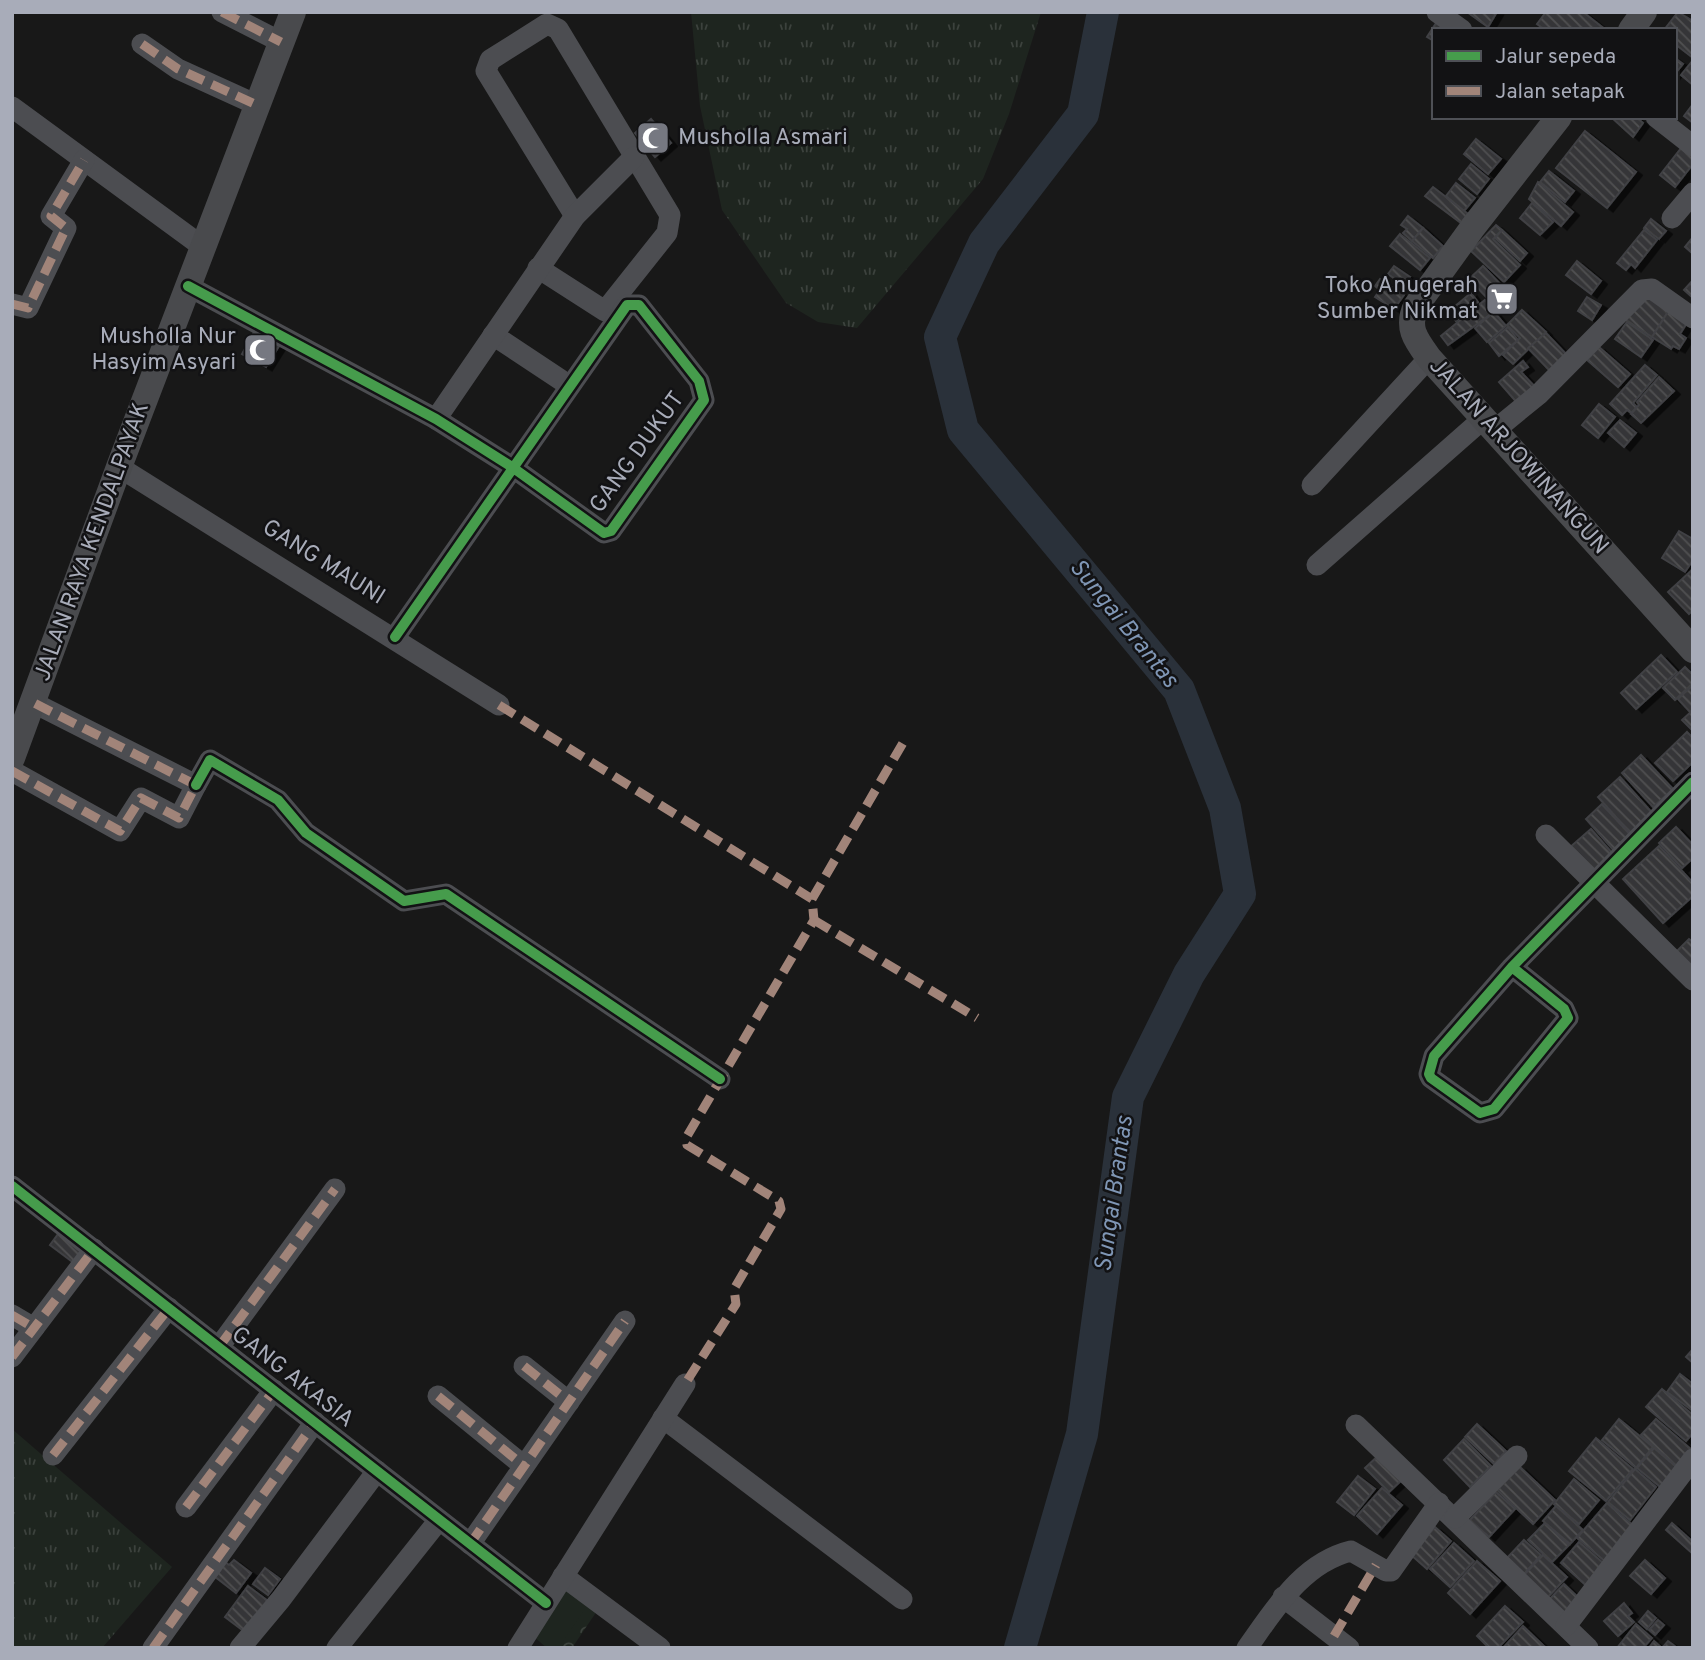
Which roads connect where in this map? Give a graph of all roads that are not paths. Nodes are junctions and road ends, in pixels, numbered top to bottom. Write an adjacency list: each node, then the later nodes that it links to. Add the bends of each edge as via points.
1 (222, 12): 7 (street)
2 (293, 12): 7 (main road, JALAN RAYA KENDALPAYAK)
3 (1437, 12): 5 (street)
4 (1644, 12): 6 (main road)
5 (1459, 28)
6 (1632, 28)
7 (281, 42): 9 (main road, JALAN RAYA KENDALPAYAK)
8 (142, 44): 9 (street, via 178,69)
9 (257, 105): 19 (main road, JALAN RAYA KENDALPAYAK)
10 (12, 107): 15 (street)
11 (1557, 119): 25 (main road, JALAN ARJOWINANGUN, via 1416,306 1412,333)
12 (1659, 119): 13 (street)
13 (1693, 146)
14 (634, 157): 17 (street); 17 (street, via 553,24 490,60 486,71); 20 (street, via 670,215 669,224 667,233 610,308 600,311)
15 (85, 160): 19 (street); 22 (street, via 51,216 66,228 28,308)
16 (1693, 193): 18 (street)
17 (575, 216): 20 (street)
18 (1672, 218)
19 (203, 247): 21 (main road, JALAN RAYA KENDALPAYAK)
20 (538, 268): 24 (street)
21 (188, 286): 27 (street); 29 (main road, JALAN RAYA KENDALPAYAK)
22 (12, 304)
23 (1693, 317): 28 (street, via 1652,289 1642,290 1539,394)
24 (493, 335): 26 (street); 27 (street)
25 (1429, 358): 28 (main road, JALAN ARJOWINANGUN); 31 (street)
26 (561, 380)
27 (436, 419): 30 (street)
28 (1490, 424): 32 (street); 34 (main road, JALAN ARJOWINANGUN)
29 (119, 467): 33 (street, GANG MAUNI); 36 (main road, JALAN RAYA KENDALPAYAK)
30 (512, 467): 30 (street, GANG DUKUT, via 627,305 639,304 699,381 704,400 614,527 608,532 597,530); 33 (street)
31 (1312, 485)
32 (1317, 565)
33 (395, 637): 35 (street, GANG MAUNI)
34 (1693, 650)
35 (499, 705)
36 (24, 715): 37 (main road, JALAN RAYA KENDALPAYAK); 40 (street)
37 (12, 758)
38 (12, 771): 40 (street, via 120,831 141,798 179,818)
39 (1693, 782): 42 (street)
40 (196, 785): 45 (street, via 210,760 278,800 306,833 404,901 446,894)
41 (1546, 835): 42 (street)
42 (1595, 884): 43 (street); 44 (street)
43 (1512, 967): 43 (street, via 1564,1009 1568,1018 1493,1109 1480,1113 1431,1078 1430,1069 1434,1056)
44 (1693, 979)
45 (720, 1079)
46 (12, 1186): 48 (street, GANG AKASIA)
47 (335, 1189): 53 (street)
48 (94, 1249): 49 (street, GANG AKASIA); 52 (street)
49 (169, 1308): 53 (street, GANG AKASIA); 63 (street)
50 (12, 1315): 52 (street)
51 (625, 1321): 59 (street)
52 (34, 1328): 54 (street)
53 (219, 1347): 57 (street, GANG AKASIA)
54 (12, 1356)
55 (524, 1366): 59 (street)
56 (685, 1384): 60 (street)
57 (274, 1390): 61 (street, GANG AKASIA); 69 (street)
58 (438, 1396): 66 (street)
59 (569, 1402): 66 (street)
60 (663, 1418): 73 (street); 75 (street)
61 (315, 1422): 67 (street, GANG AKASIA); 79 (street)
62 (1356, 1425): 68 (street)
63 (53, 1455)
64 (1517, 1456): 70 (street)
65 (1693, 1459): 77 (street)
66 (524, 1466): 72 (street)
67 (377, 1471): 71 (street, GANG AKASIA); 80 (street)
68 (1439, 1503): 70 (street); 74 (street, via 1391,1571 1360,1555 1344,1553 1307,1575)
69 (186, 1507)
70 (1455, 1518): 77 (street)
71 (439, 1520): 72 (street, GANG AKASIA); 81 (street)
72 (470, 1544): 76 (street, GANG AKASIA)
73 (563, 1576): 76 (street); 82 (street)
74 (1283, 1597): 83 (street); 84 (street)
75 (902, 1599)
76 (545, 1603): 78 (street)
77 (1566, 1626): 85 (street)
78 (526, 1645)
79 (153, 1648)
80 (240, 1648)
81 (337, 1648)
82 (660, 1648)
83 (1247, 1648)
84 (1349, 1648)
85 (1588, 1648)

